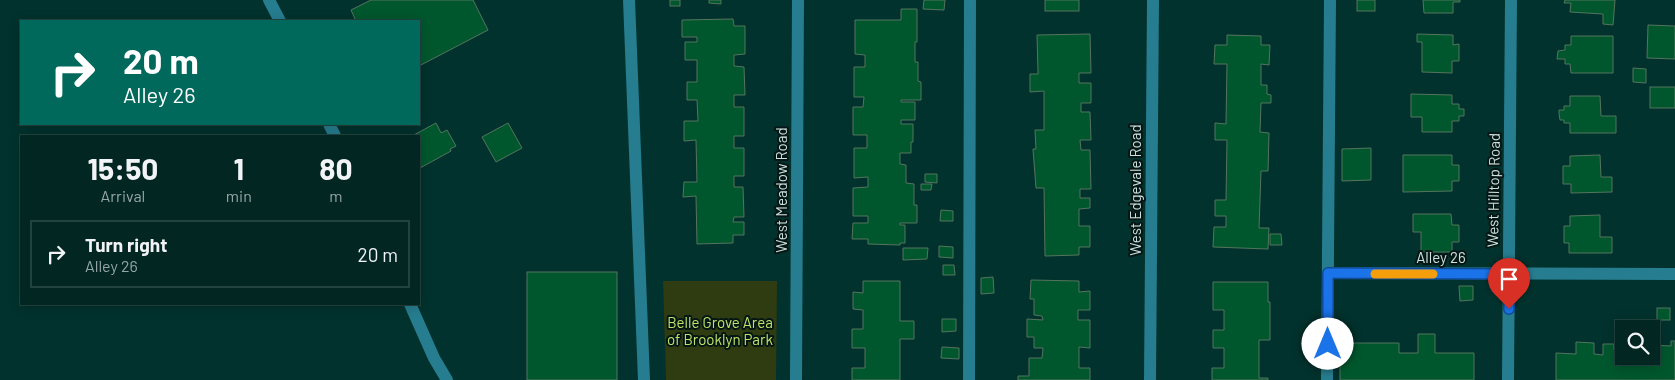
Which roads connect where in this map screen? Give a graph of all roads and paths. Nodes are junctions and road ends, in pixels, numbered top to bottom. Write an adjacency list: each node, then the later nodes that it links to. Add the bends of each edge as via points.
1 (269, 0): 8 (street)
2 (629, 0): 14 (street)
3 (798, 0): 15 (street, West Meadow Road)
4 (970, 0): 16 (street)
5 (1153, 0): 17 (street, West Edgevale Road)
6 (1330, 0): 9 (street)
7 (1511, 0): 10 (street, West Hilltop Road)
8 (279, 20)
9 (1328, 273): 10 (street, Alley 26); 18 (street)
10 (1509, 274): 11 (street, Alley 26); 19 (street, West Hilltop Road)
11 (1675, 274)
12 (410, 305): 13 (street)
13 (447, 380)
14 (644, 380)
15 (796, 380)
16 (968, 380)
17 (1150, 380)
18 (1327, 380)
19 (1508, 380)

